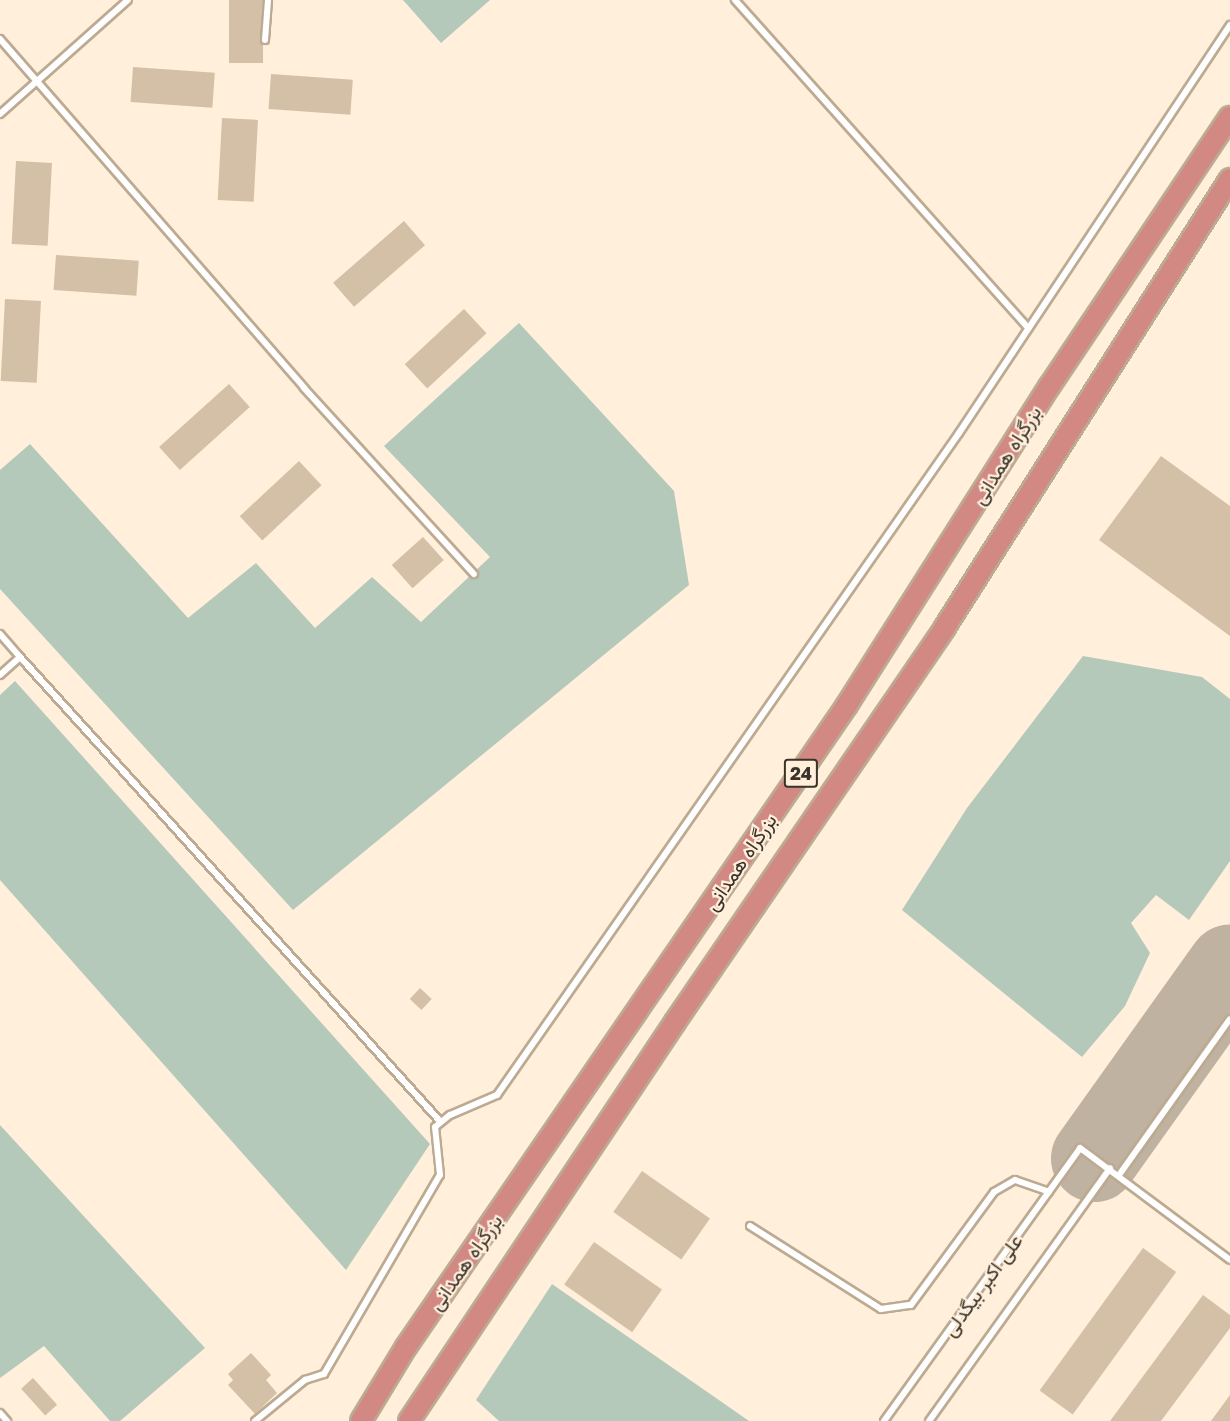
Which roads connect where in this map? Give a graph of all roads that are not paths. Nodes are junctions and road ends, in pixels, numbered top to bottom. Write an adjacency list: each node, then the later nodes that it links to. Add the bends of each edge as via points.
1 (128, 0): 7 (lane)
2 (268, 0): 6 (lane)
3 (735, 0): 11 (lane)
4 (1230, 25): 11 (lane)
5 (0, 39): 7 (lane)
6 (265, 40)
7 (38, 80): 8 (lane); 12 (lane, via 304,388)
8 (0, 114)
9 (1230, 117): 23 (highway, بزرگراه همدانی / 24, via 1049,387 847,705)
10 (1230, 179): 29 (highway, بزرگراه همدانی / 24, via 945,627)
11 (1028, 328): 26 (lane, via 497,1095 450,1115 435,1127 440,1175 324,1374 305,1380)
12 (474, 574)
13 (0, 634): 14 (lane)
14 (20, 657): 15 (lane); 17 (lane)
15 (0, 675)
16 (1230, 1019): 19 (lane)
17 (438, 1119)
18 (1110, 1168): 19 (lane); 20 (lane, علی اکبر بیگدلی, via 1080,1148); 31 (lane, علی اکبر بیگدلی)
19 (1119, 1175): 22 (lane)
20 (1049, 1192): 21 (lane, via 1015,1180 994,1191 911,1305 881,1309); 30 (lane, علی اکبر بیگدلی)
21 (750, 1226)
22 (1230, 1260)
23 (406, 1347): 27 (highway); 28 (highway, بزرگراه همدانی / 24)
24 (0, 1413): 25 (lane)
25 (7, 1421)
26 (255, 1421)
27 (348, 1421)
28 (361, 1421)
29 (409, 1421)
30 (884, 1421)
31 (929, 1421)

